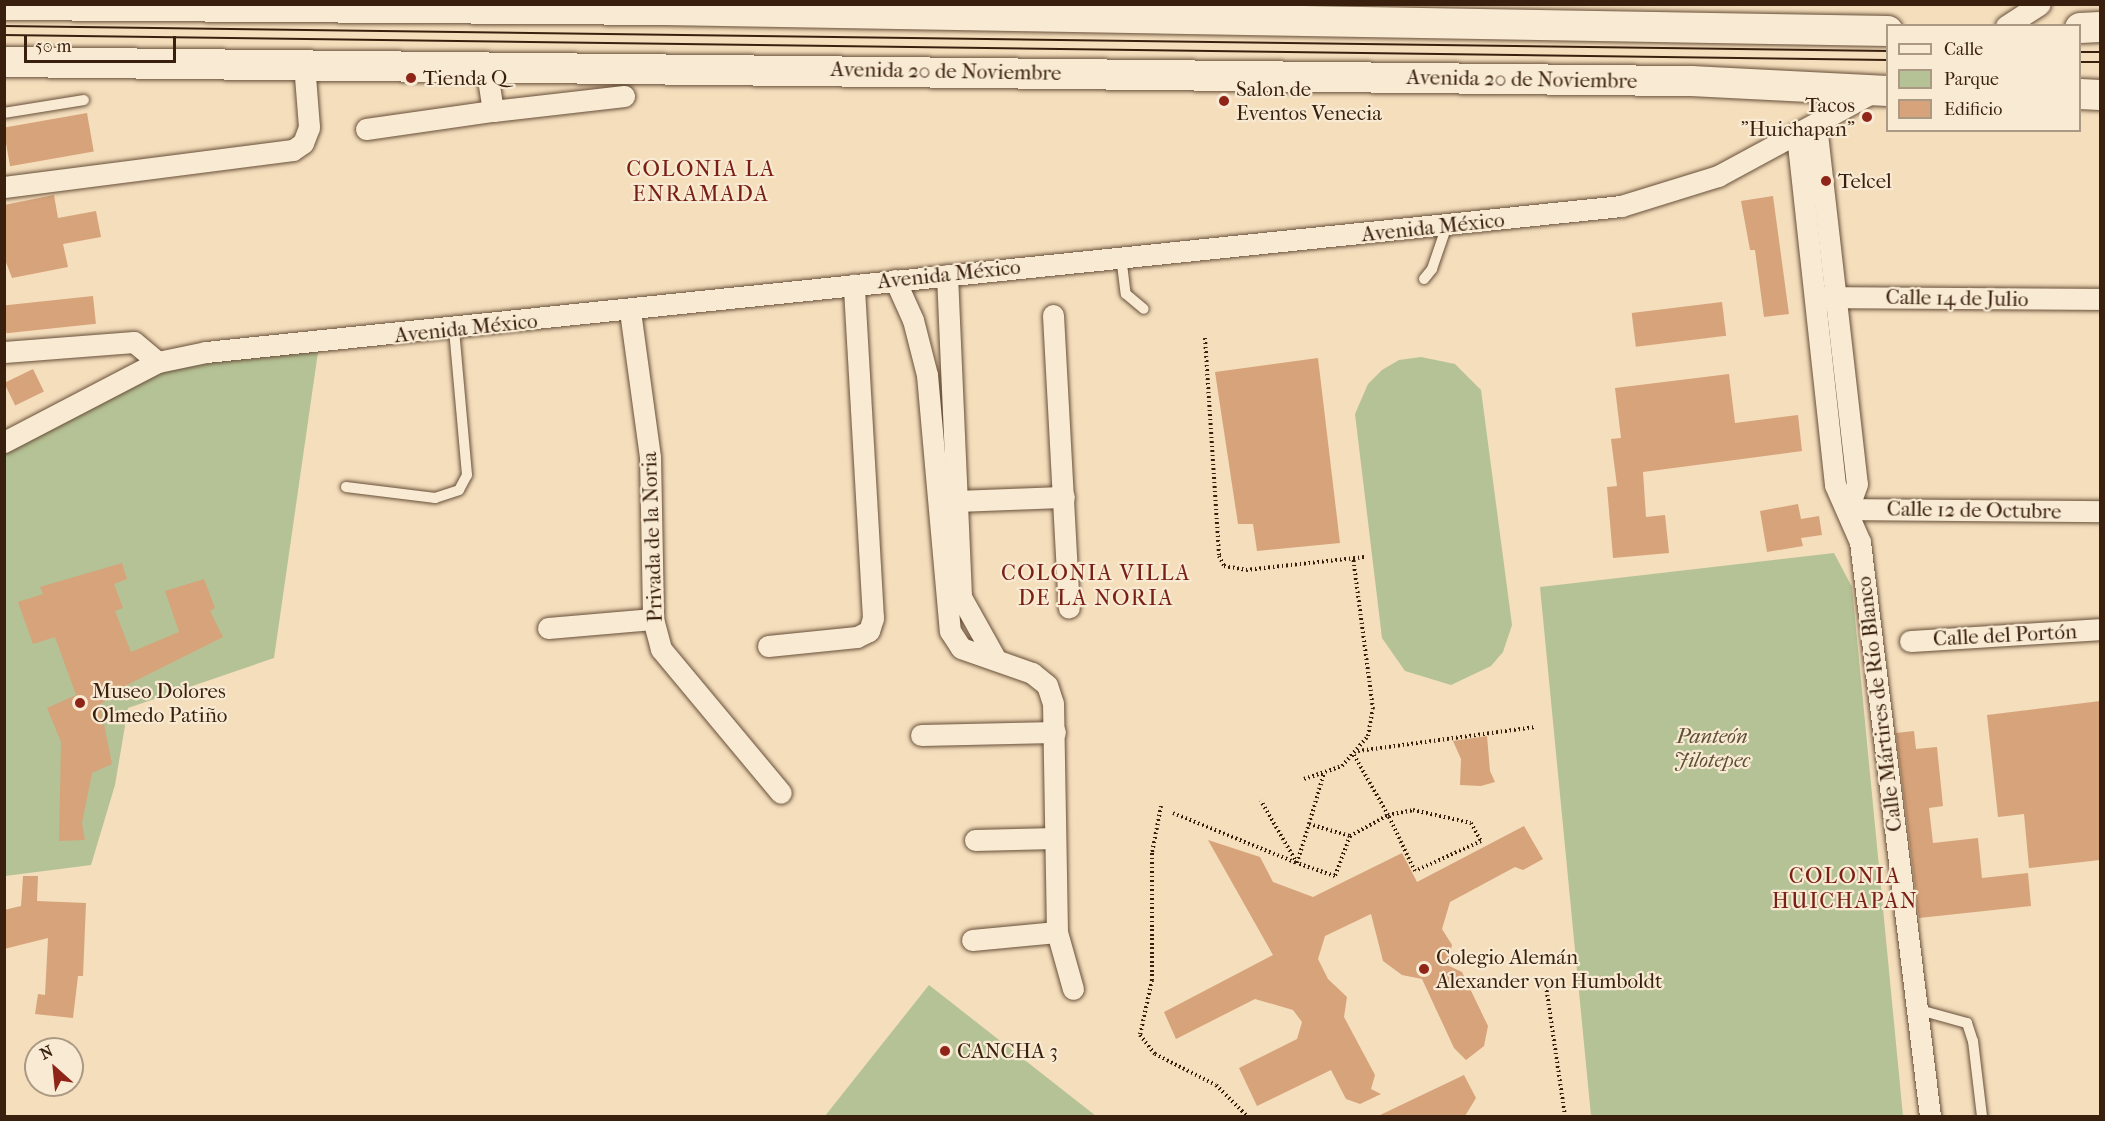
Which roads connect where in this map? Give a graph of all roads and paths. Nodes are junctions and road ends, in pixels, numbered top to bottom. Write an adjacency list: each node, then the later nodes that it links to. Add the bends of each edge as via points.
1 (2040, 4): 6 (street)
2 (18, 5): 3 (main road)
3 (375, 6): 4 (main road)
4 (665, 7): 5 (main road)
5 (1339, 12): 9 (main road)
6 (2009, 24)
7 (2100, 27): 8 (main road)
8 (2081, 28)
9 (1886, 31)
10 (4, 62): 11 (main road, Avenida 20 de Noviembre)
11 (304, 64): 12 (main road, Avenida 20 de Noviembre); 22 (street, via 309,127 303,143 293,150)
12 (486, 66): 13 (main road, Avenida 20 de Noviembre, via 1691,81); 18 (street)
13 (1883, 89): 21 (street, Avenida México)
14 (2081, 94): 15 (main road)
15 (2100, 95)
16 (624, 96): 18 (street)
17 (84, 100): 19 (lane)
18 (493, 111): 20 (street)
19 (4, 114)
20 (366, 129)
21 (1806, 130): 23 (street, Avenida México, via 1718,176 1622,206); 29 (street)
22 (4, 187)
23 (1446, 228): 24 (street, Avenida México); 26 (lane, via 1432,269)
24 (1121, 256): 25 (street, Avenida México); 31 (lane, via 1126,294)
25 (947, 275): 27 (street, Avenida México); 38 (street)
26 (1424, 279)
27 (894, 280): 28 (street, Avenida México); 38 (street)
28 (854, 285): 32 (street, Avenida México); 54 (street, via 873,618 869,631 856,637)
29 (1823, 297): 30 (street, Calle 14 de Julio); 44 (street, via 1857,484)
30 (2100, 300)
31 (1144, 309)
32 (630, 311): 34 (street, Avenida México); 50 (street, Privada de la Noria, via 650,457)
33 (1053, 315): 42 (street)
34 (454, 330): 37 (street, Avenida México, via 206,352); 41 (lane, via 467,475 459,490 435,498)
35 (1204, 338): 48 (path, via 1218,544 1224,566 1246,570)
36 (4, 352): 37 (street, via 134,342)
37 (158, 362): 39 (street, Avenida México)
38 (938, 374): 40 (street)
39 (4, 442)
40 (943, 450): 43 (street); 46 (street)
41 (346, 487)
42 (1064, 497): 43 (street); 49 (street)
43 (954, 501): 46 (street)
44 (1848, 508): 45 (street, Calle 12 de Octubre); 75 (street, Calle Mártires de Río Blanco, via 1860,542)
45 (2100, 511)
46 (950, 546): 56 (street, via 950,631 961,648 993,656 1047,685)
47 (1364, 557): 48 (path)
48 (1353, 558): 58 (path, via 1373,708 1368,736)
49 (1069, 608)
50 (652, 619): 51 (street); 61 (street, Privada de la Noria, via 661,649)
51 (548, 628)
52 (2100, 629): 53 (street, Calle del Portón)
53 (1910, 641)
54 (768, 646)
55 (1535, 727): 58 (path)
56 (1055, 732): 57 (street); 68 (street)
57 (921, 735)
58 (1356, 753): 59 (path, via 1342,766); 65 (path)
59 (1325, 772): 60 (path); 66 (path)
60 (1304, 779)
61 (781, 793)
62 (1261, 801): 70 (path)
63 (1161, 806): 76 (path, via 1152,853 1152,980 1140,1035 1155,1054 1216,1085)
64 (1173, 813): 70 (path)
65 (1388, 815): 65 (path, via 1415,871 1481,841 1471,823 1444,813 1413,810); 67 (path)
66 (1309, 824): 67 (path); 70 (path)
67 (1350, 836): 70 (path, via 1335,876)
68 (1055, 837): 69 (street); 71 (street)
69 (975, 840)
70 (1297, 863)
71 (1057, 932): 72 (street); 74 (street)
72 (972, 940)
73 (1546, 986): 77 (path)
74 (1073, 989)
75 (1916, 1009): 78 (street, Calle Mártires de Río Blanco); 79 (lane, via 1967,1023)
76 (1247, 1116)
77 (1565, 1116)
78 (1930, 1116)
79 (1982, 1116)

